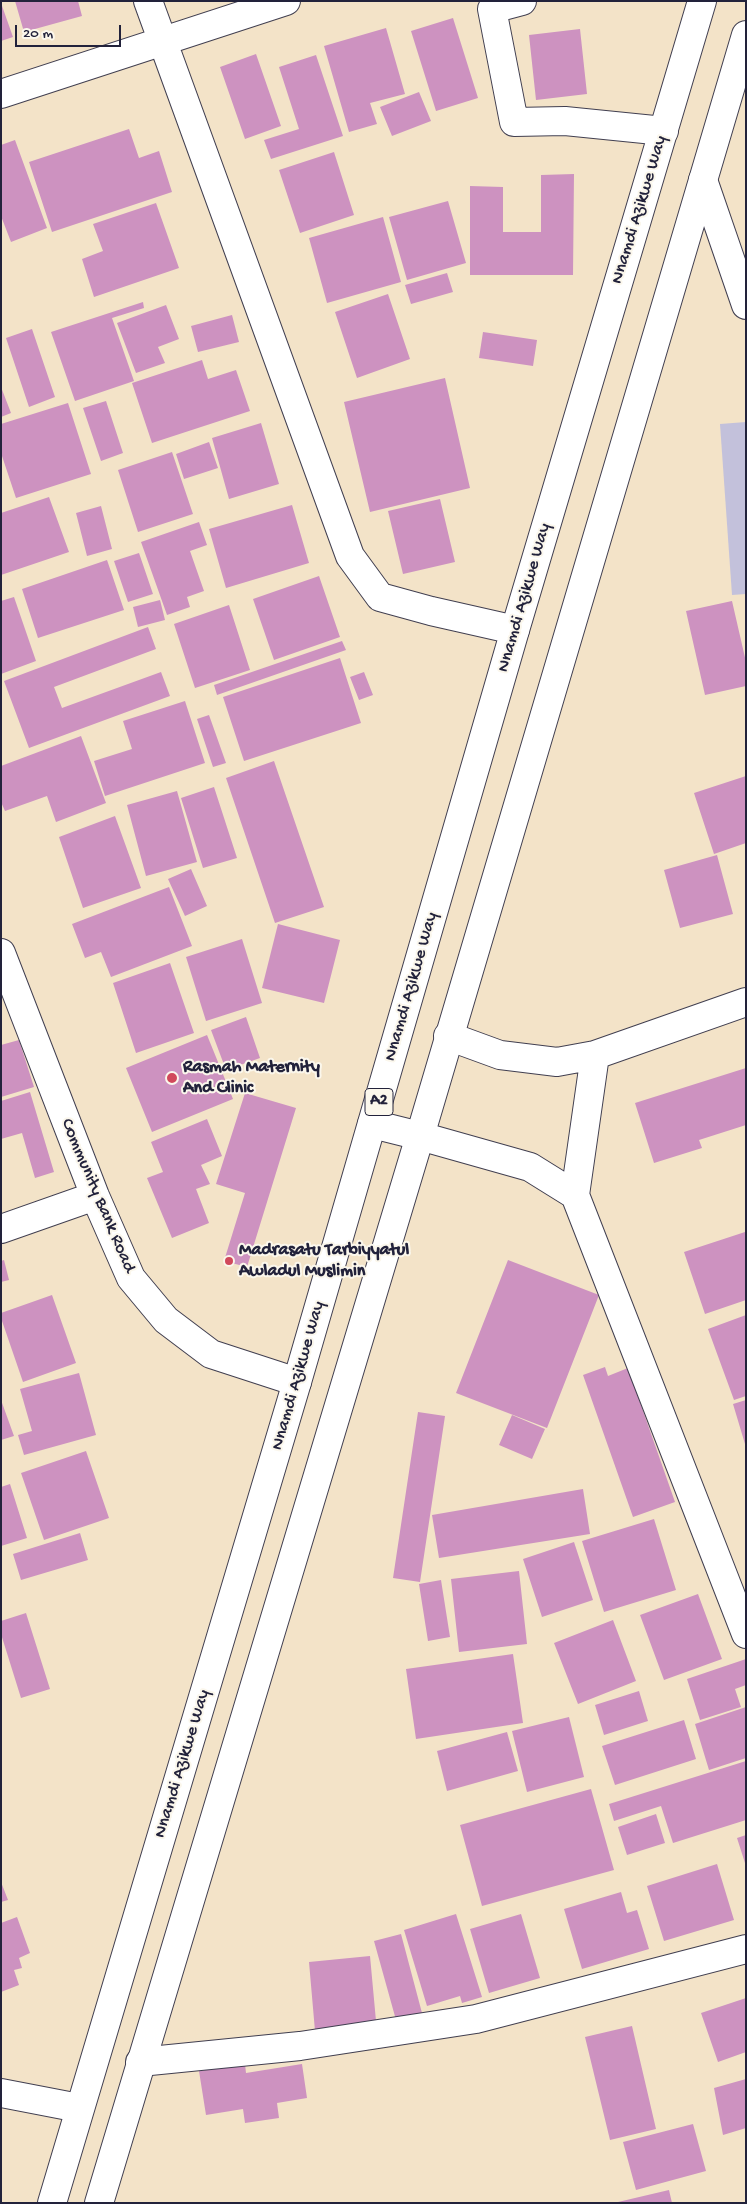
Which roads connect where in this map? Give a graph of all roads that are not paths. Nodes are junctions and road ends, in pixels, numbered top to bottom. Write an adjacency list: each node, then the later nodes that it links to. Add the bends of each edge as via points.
1 (148, 1): 6 (main road)
2 (286, 1): 6 (main road)
3 (522, 1): 8 (main road, via 492,9 514,122 565,121)
4 (702, 1): 8 (main road, Nnamdi Azikwe Way / A2)
5 (746, 35): 9 (main road)
6 (161, 41): 7 (main road); 11 (main road, via 350,556 380,597)
7 (1, 94)
8 (664, 131): 11 (main road, Nnamdi Azikwe Way / A2)
9 (703, 180): 10 (main road); 14 (main road)
10 (746, 305)
11 (515, 630): 16 (main road, Nnamdi Azikwe Way / A2)
12 (1, 953): 19 (main road, Community Bank Road)
13 (746, 1002): 15 (main road)
14 (448, 1036): 15 (main road, via 500,1055 557,1062); 17 (main road)
15 (595, 1055): 18 (main road)
16 (372, 1124): 17 (main road); 21 (main road, Nnamdi Azikwe Way / A2)
17 (420, 1136): 18 (main road, via 530,1167); 24 (main road)
18 (575, 1195): 22 (main road)
19 (95, 1196): 20 (main road); 21 (main road, Community Bank Road, via 131,1278 166,1320 211,1354)
20 (1, 1229)
21 (297, 1382): 26 (main road, Nnamdi Azikwe Way / A2)
22 (746, 1634)
23 (746, 1949): 24 (main road, via 476,2019 300,2046)
24 (140, 2062): 28 (main road)
25 (1, 2092): 26 (main road)
26 (79, 2108): 27 (main road, Nnamdi Azikwe Way / A2)
27 (52, 2203)
28 (99, 2203)

